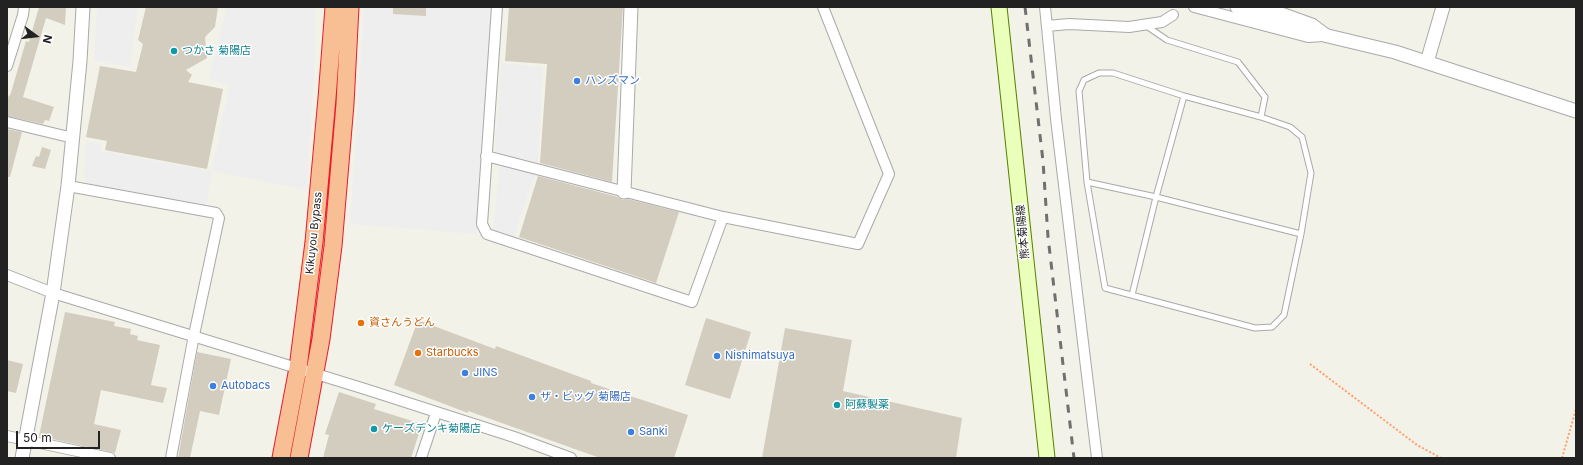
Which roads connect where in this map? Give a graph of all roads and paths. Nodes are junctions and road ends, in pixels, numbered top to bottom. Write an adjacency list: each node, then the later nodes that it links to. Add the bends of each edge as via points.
1 (24, 7): 19 (street, via 24,15)
2 (82, 7): 24 (street)
3 (334, 7): 37 (highway, Kikuyou Bypass, via 314,234)
4 (350, 7): 38 (highway, Kikuyou Bypass, via 333,246)
5 (497, 7): 25 (street)
6 (631, 7): 28 (street)
7 (823, 7): 30 (street, via 889,174 858,244)
8 (999, 7): 51 (main road, 熊本菊陽線)
9 (1045, 7): 16 (street)
10 (1194, 7): 17 (street, via 1308,37)
11 (1237, 7): 17 (street)
12 (1266, 7): 17 (street, via 1313,24)
13 (1443, 7): 18 (street)
14 (1173, 15): 15 (street, via 1162,22)
15 (1145, 24): 16 (street, via 1129,27 1069,24); 22 (lane, via 1168,40 1238,62 1265,97)
16 (1047, 26): 52 (street)
17 (1328, 36): 18 (street)
18 (1427, 62): 21 (street)
19 (7, 66)
20 (1184, 96): 22 (lane); 26 (lane, via 1113,73 1099,73 1084,80 1079,91); 29 (lane)
21 (1576, 111)
22 (1261, 117): 31 (lane, via 1290,127 1302,137 1311,173)
23 (7, 122): 24 (street)
24 (73, 138): 27 (street)
25 (486, 156): 28 (street); 30 (street, via 482,224 487,234 692,302)
26 (1087, 182): 29 (lane); 34 (lane, via 1105,288)
27 (68, 186): 33 (street); 35 (street, via 216,213 219,218)
28 (624, 192): 30 (street)
29 (1156, 197): 31 (lane); 34 (lane)
30 (723, 217)
31 (1301, 234): 34 (lane, via 1284,315 1272,326 1255,328)
32 (7, 275): 33 (street)
33 (53, 293): 35 (street); 42 (street)
34 (1132, 295)
35 (194, 335): 37 (street); 46 (street)
36 (1310, 364): 53 (path, via 1417,445)
37 (298, 368): 38 (street); 47 (highway, Kikuyou Bypass)
38 (314, 373): 40 (street); 48 (highway, Kikuyou Bypass)
39 (1576, 409): 54 (path)
40 (436, 413): 49 (street); 50 (street, via 514,437)
41 (7, 436): 42 (street)
42 (26, 440): 43 (street); 44 (street)
43 (99, 457): 45 (street)
44 (22, 458)
45 (110, 458)
46 (171, 458)
47 (281, 458)
48 (299, 458)
49 (421, 458)
50 (570, 458)
51 (1048, 458)
52 (1097, 458)
53 (1440, 458)
54 (1562, 458)

